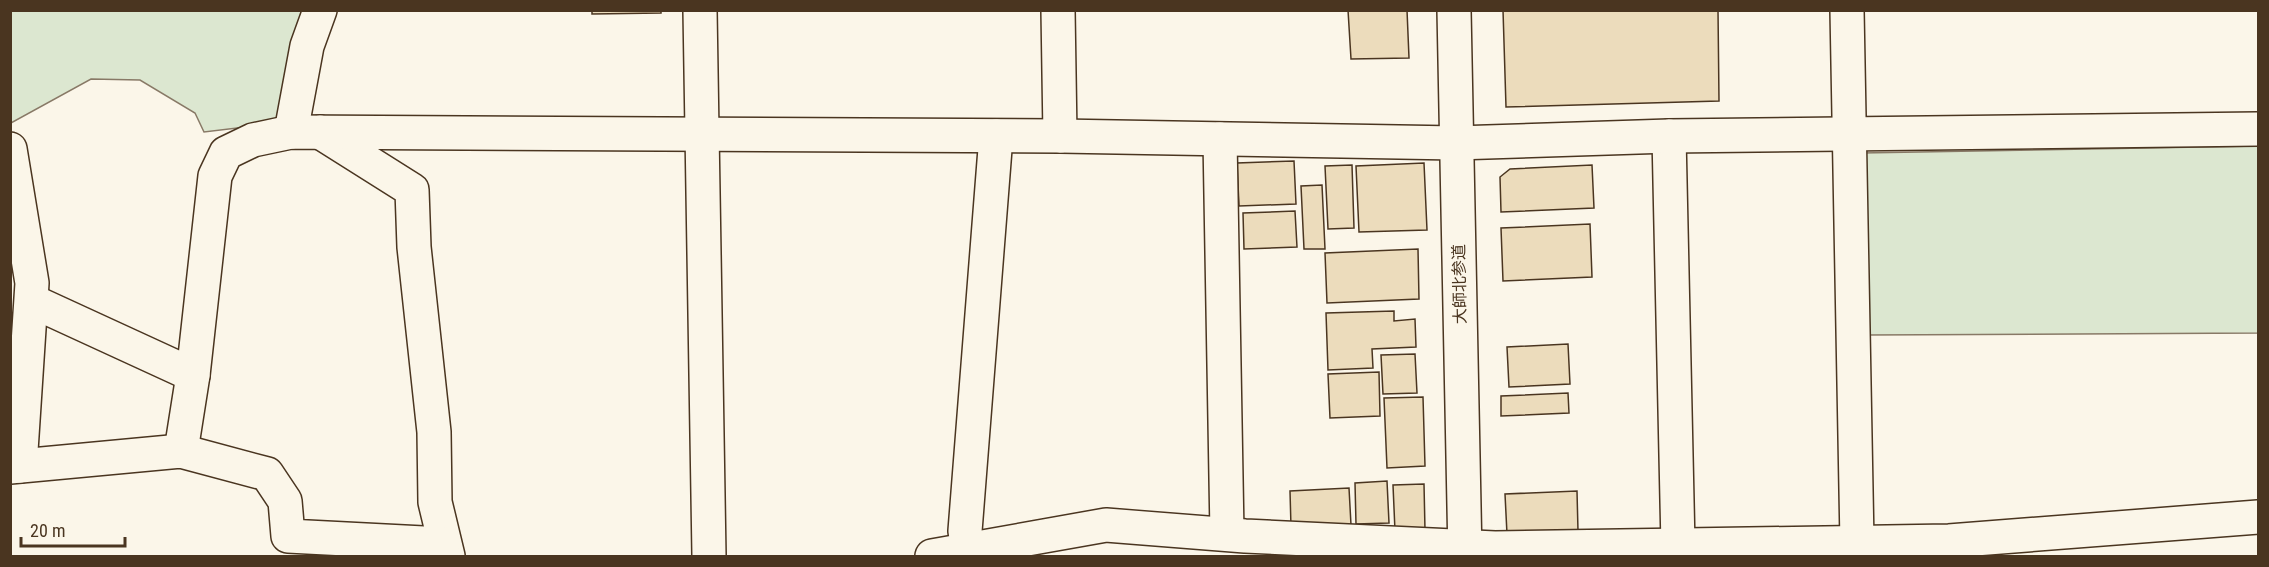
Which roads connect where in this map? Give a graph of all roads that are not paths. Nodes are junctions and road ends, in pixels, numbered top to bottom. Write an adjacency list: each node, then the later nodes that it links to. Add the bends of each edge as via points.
1 (321, 10): 7 (street, via 308,46)
2 (700, 10): 8 (street)
3 (1058, 10): 11 (street)
4 (1454, 10): 14 (street, 大師北参道)
5 (1847, 10): 9 (street)
6 (2259, 129): 9 (street)
7 (306, 132): 8 (street); 17 (street, via 253,140 226,153 215,176); 25 (street, via 411,190 434,432 435,502)
8 (702, 133): 10 (street); 28 (street)
9 (1850, 135): 12 (street); 22 (street)
10 (996, 136): 11 (street); 27 (street, via 965,531)
11 (1060, 136): 13 (street)
12 (1669, 136): 14 (street); 23 (street)
13 (1220, 139): 14 (street); 21 (street)
14 (1456, 143): 26 (street, 大師北参道)
15 (10, 149): 16 (street)
16 (32, 301): 17 (street); 19 (street)
17 (193, 375): 18 (street)
18 (181, 451): 19 (street); 25 (street, via 267,474 285,501 288,536)
19 (15, 466)
20 (2259, 517): 24 (street)
21 (1239, 542): 26 (street); 27 (street, via 1106,525)
22 (1857, 543): 23 (street); 24 (street)
23 (1678, 546): 26 (street)
24 (1950, 548)
25 (446, 550)
26 (1465, 552)
27 (968, 554): 29 (street)
28 (709, 556)
29 (932, 556)

